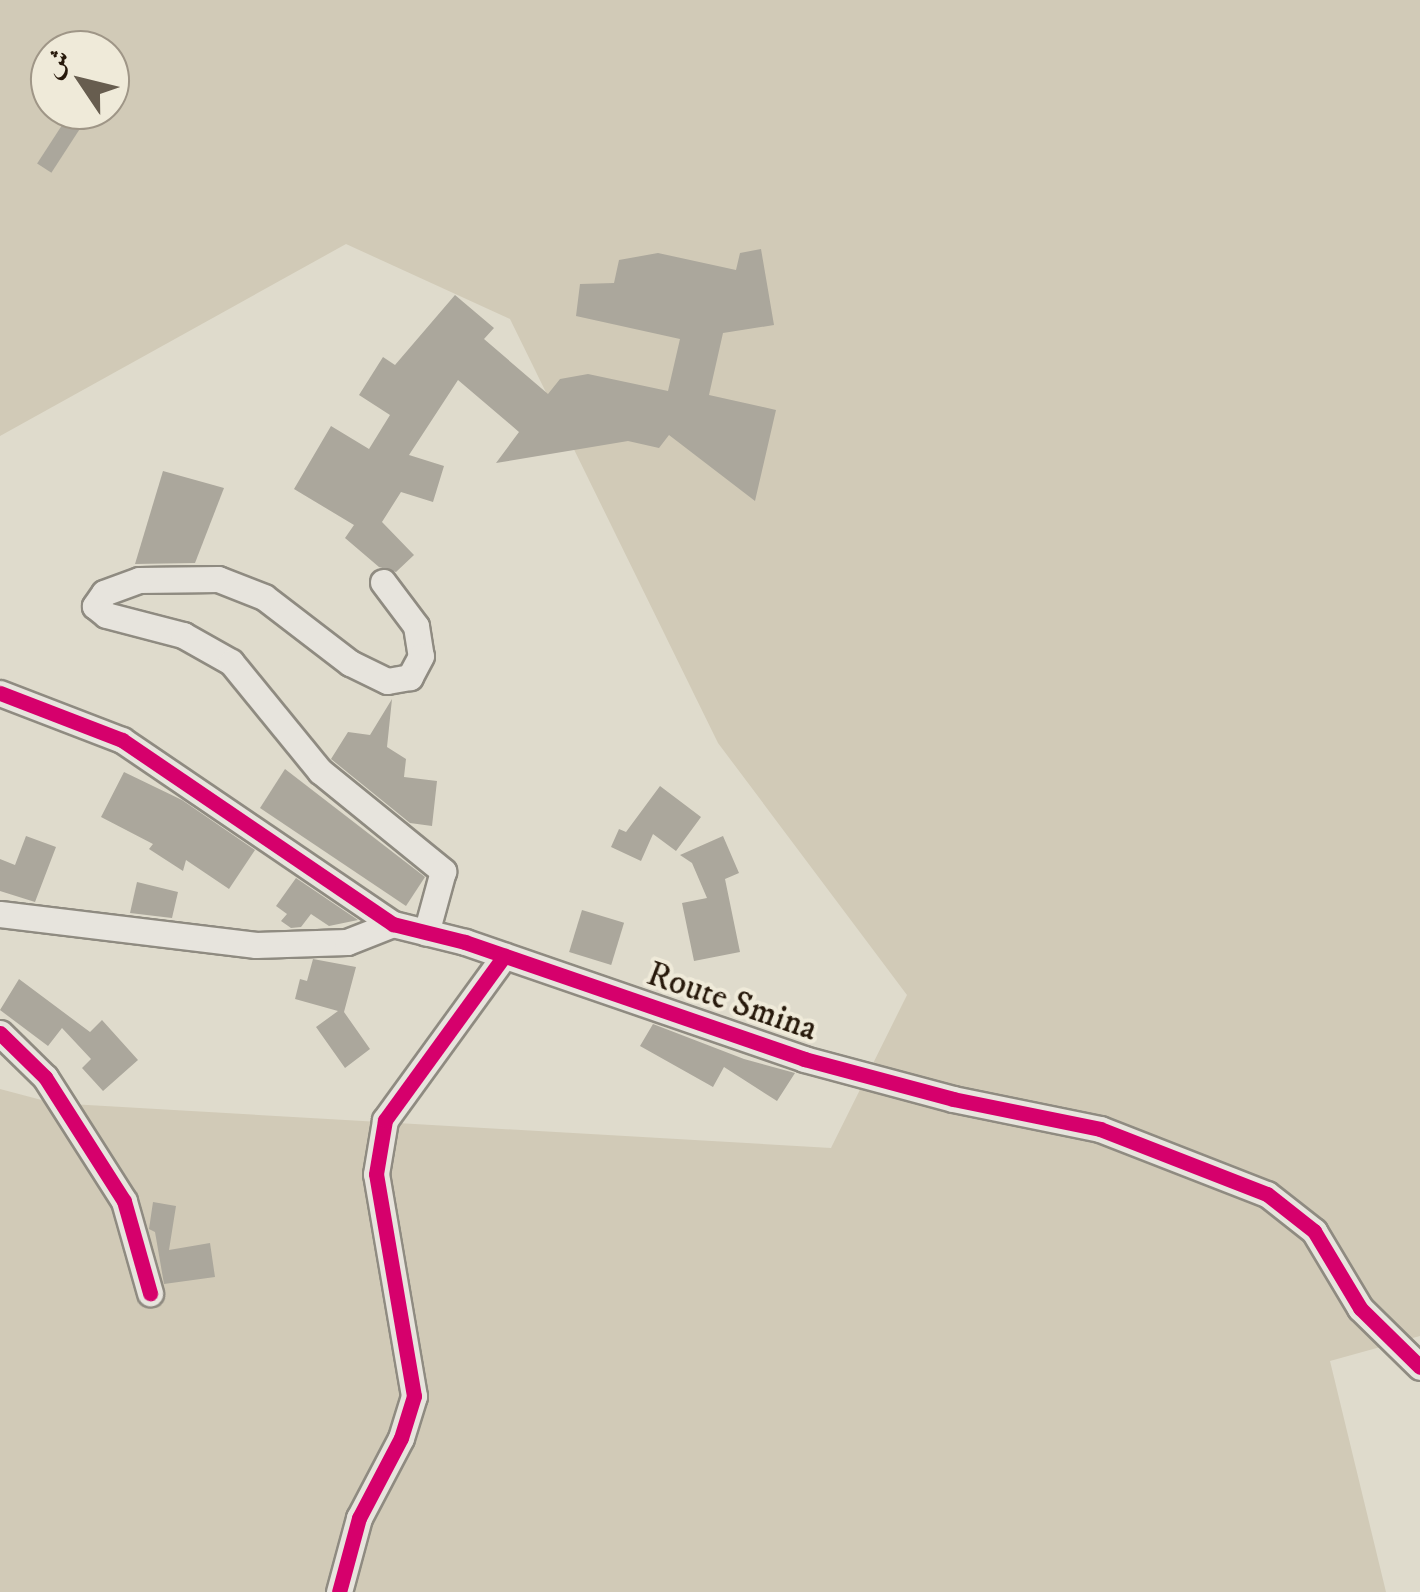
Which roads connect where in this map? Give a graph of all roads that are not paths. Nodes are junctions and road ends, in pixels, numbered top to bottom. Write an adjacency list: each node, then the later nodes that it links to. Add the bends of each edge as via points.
1 (383, 582): 5 (street, via 416,626 421,656 410,677 388,681 350,663 264,597 218,579 140,580 104,594 96,606 106,616 183,635 230,662 320,771 443,871)
2 (0, 694): 4 (street, Route Smina, via 122,740)
3 (0, 914): 4 (street, via 256,944 348,942)
4 (393, 924): 5 (street, Route Smina)
5 (426, 933): 6 (street, Route Smina)
6 (504, 956): 9 (street, Route Smina, via 804,1059 1100,1129 1268,1194 1314,1231 1360,1308); 10 (street, via 385,1120 376,1174 414,1396 402,1438 359,1518)
7 (0, 1033): 8 (street, via 44,1077 124,1201)
8 (150, 1294)
9 (1420, 1367)
10 (339, 1592)

